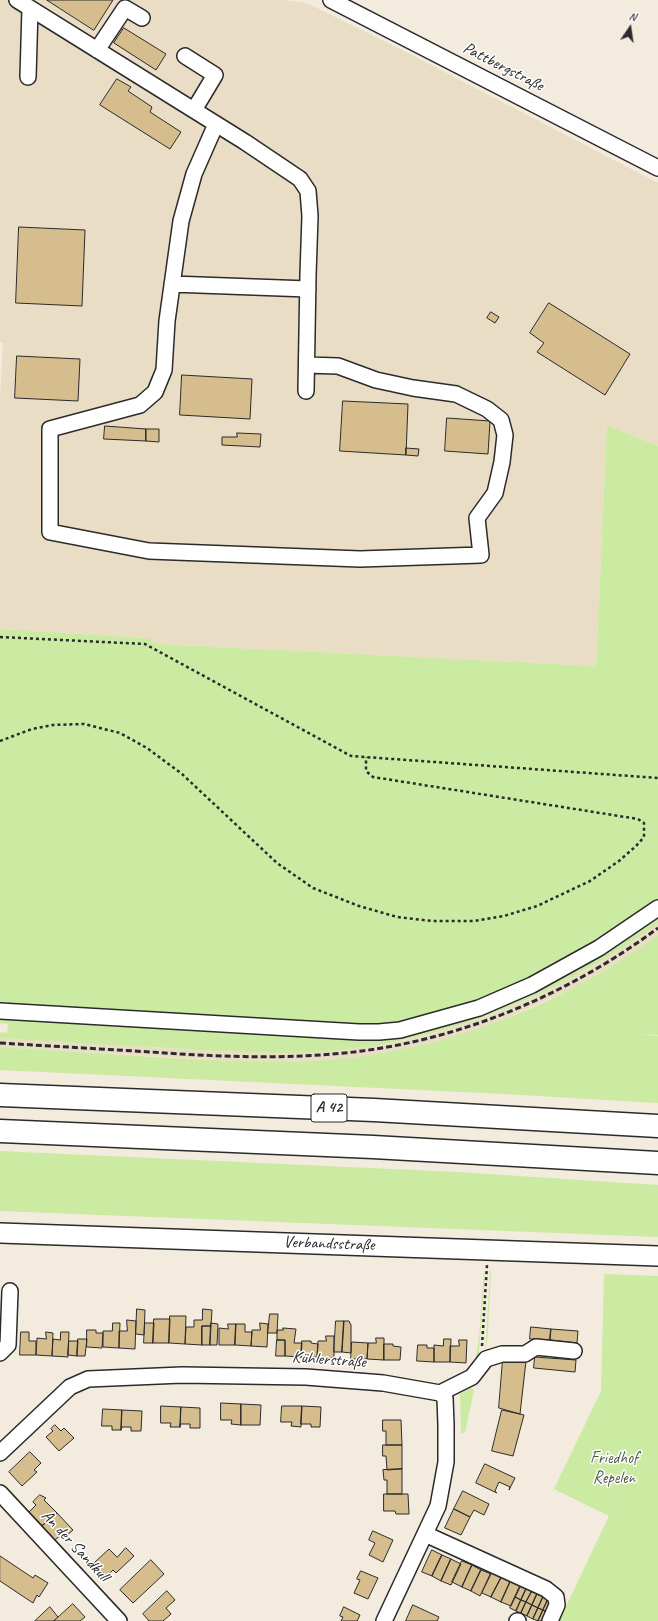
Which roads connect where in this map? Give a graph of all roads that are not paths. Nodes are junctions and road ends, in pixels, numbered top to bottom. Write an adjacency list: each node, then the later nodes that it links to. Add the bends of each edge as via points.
1 (16, 0): 3 (street)
2 (331, 0): 10 (street, Pattbergstraße)
3 (30, 9): 5 (street); 7 (street)
4 (142, 18): 5 (street, via 125,8)
5 (97, 50): 8 (street)
6 (185, 56): 8 (street, via 215,75)
7 (28, 77)
8 (194, 110): 9 (street)
9 (216, 124): 11 (street, via 194,174 181,221); 12 (street, via 300,180 308,191)
10 (658, 168)
11 (172, 284): 12 (street); 13 (street, via 164,370 155,392 140,405 50,429 50,532 149,551 360,559 480,555 477,518 495,493 505,435 501,420 487,409 456,394 376,380 338,366)
12 (308, 289): 13 (street)
13 (307, 365): 14 (street)
14 (306, 391)
15 (658, 908): 16 (street, via 599,948 532,985 479,1008 400,1030 359,1032)
16 (0, 1011)
17 (0, 1095): 18 (highway, A 42, via 374,1110)
18 (658, 1126)
19 (0, 1131): 20 (highway, A 42, via 373,1147)
20 (658, 1163)
21 (0, 1233): 22 (main road, Verbandsstraße)
22 (658, 1256)
23 (10, 1291): 25 (street, via 8,1345)
24 (574, 1350): 26 (street, via 536,1347 525,1354 502,1354 486,1359 472,1377)
25 (0, 1353)
26 (440, 1393): 27 (street, Kühlerstraße, via 383,1383 306,1377 182,1375 88,1379 70,1387); 29 (street, via 445,1398 446,1462 438,1506)
27 (0, 1453)
28 (1, 1497): 30 (street, An der Sandkull)
29 (425, 1534): 31 (street); 32 (street, via 546,1589 556,1597 557,1605)
30 (119, 1621)
31 (384, 1621)
32 (550, 1621)

